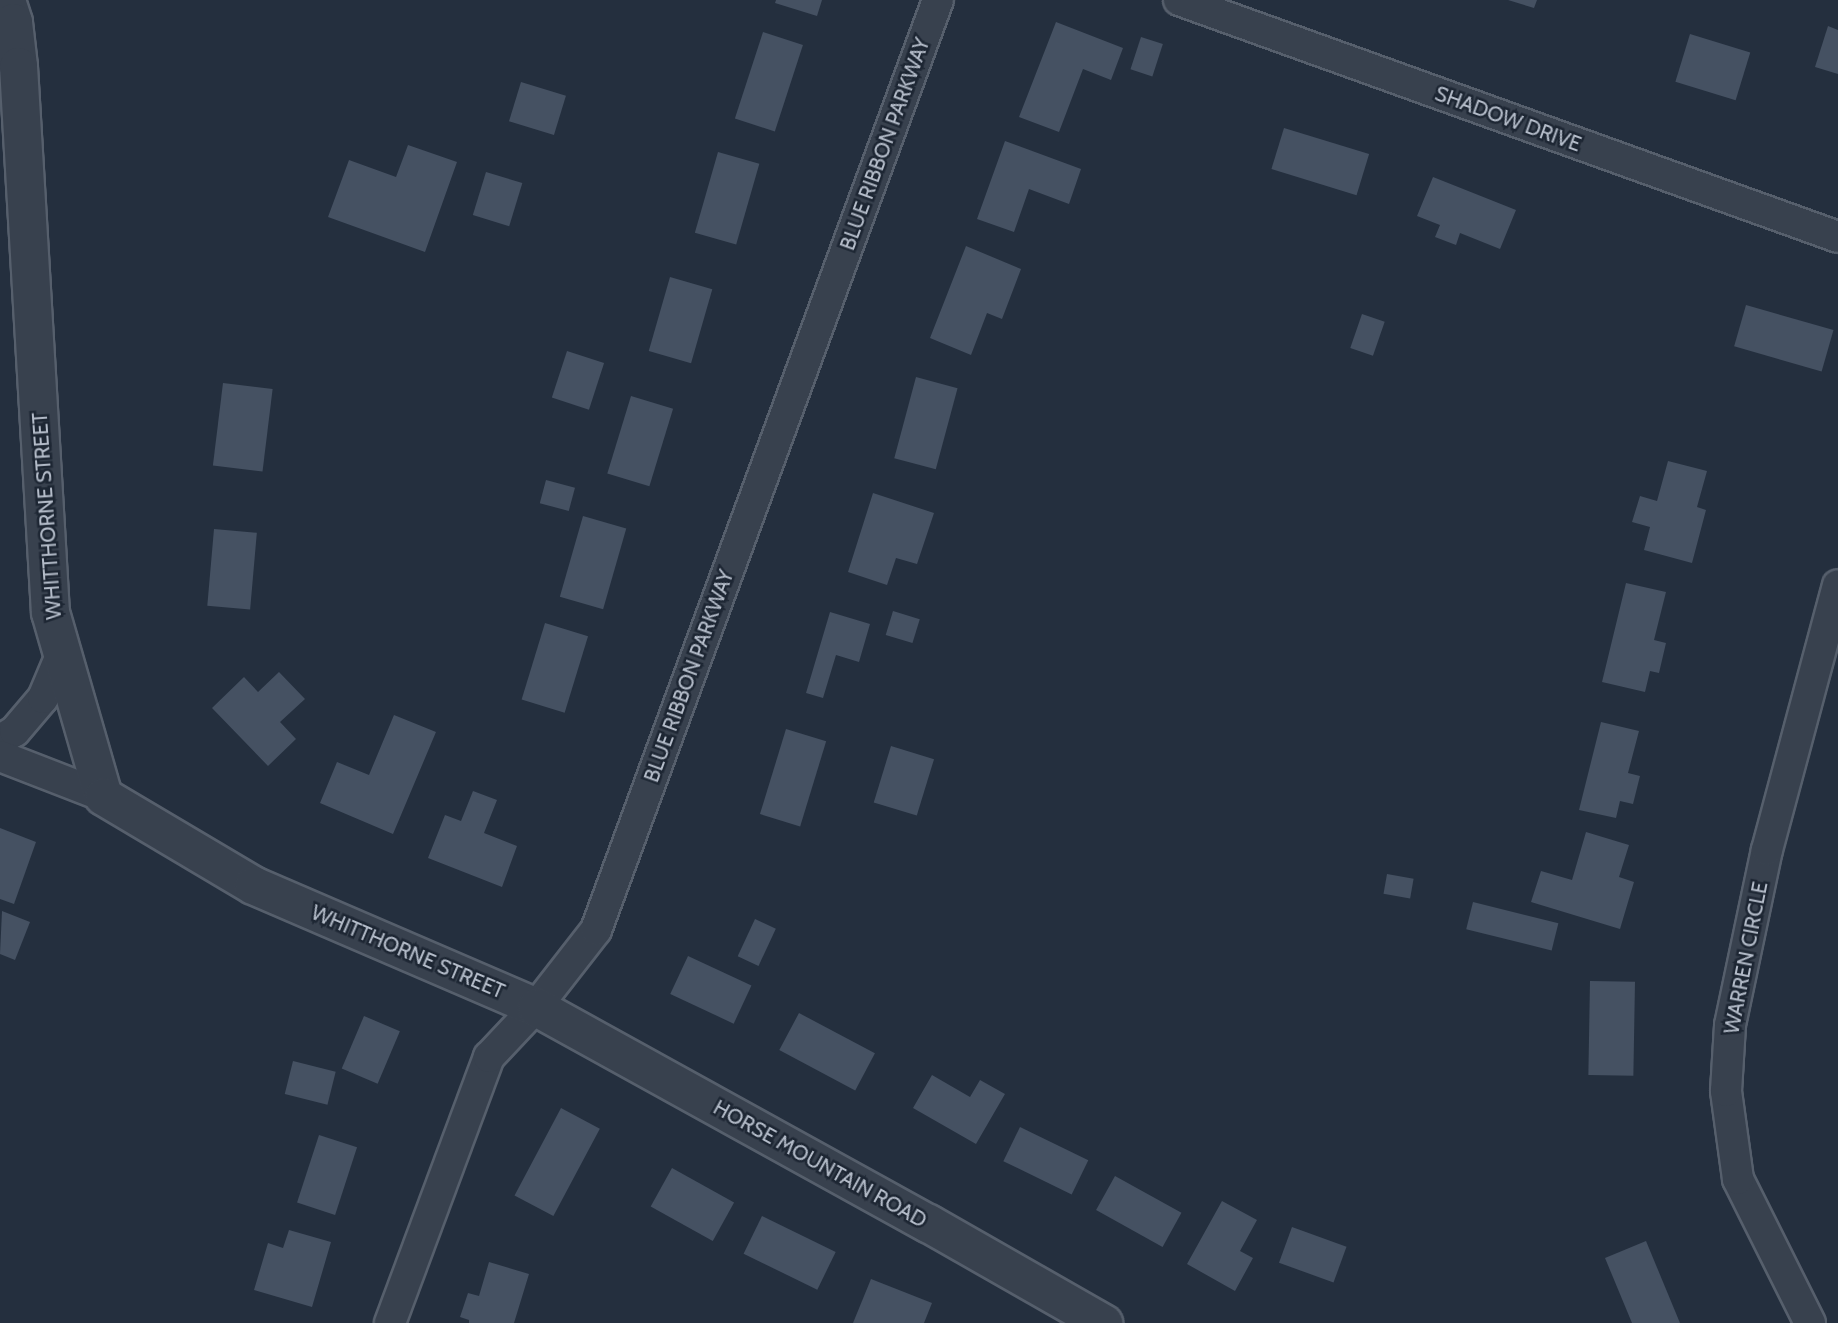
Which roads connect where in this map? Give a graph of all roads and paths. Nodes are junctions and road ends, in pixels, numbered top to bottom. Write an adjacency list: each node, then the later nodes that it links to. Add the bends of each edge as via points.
1 (6, 0): 6 (street, WHITTHORNE STREET, via 18,66 50,612)
2 (938, 0): 10 (street, BLUE RIBBON PARKWAY, via 596,930)
3 (1179, 0): 4 (street, SHADOW DRIVE)
4 (1838, 237)
5 (1838, 585): 13 (street, WARREN CIRCLE, via 1764,864 1730,1026 1726,1091 1738,1179)
6 (62, 653): 7 (street, via 43,698 15,731); 9 (street, WHITTHORNE STREET)
7 (0, 740)
8 (0, 756): 9 (street)
9 (103, 796): 10 (street, WHITTHORNE STREET, via 253,885)
10 (536, 1007): 11 (street, BLUE RIBBON PARKWAY, via 489,1057); 12 (street, HORSE MOUNTAIN ROAD)
11 (390, 1323)
12 (1103, 1323)
13 (1810, 1323)

